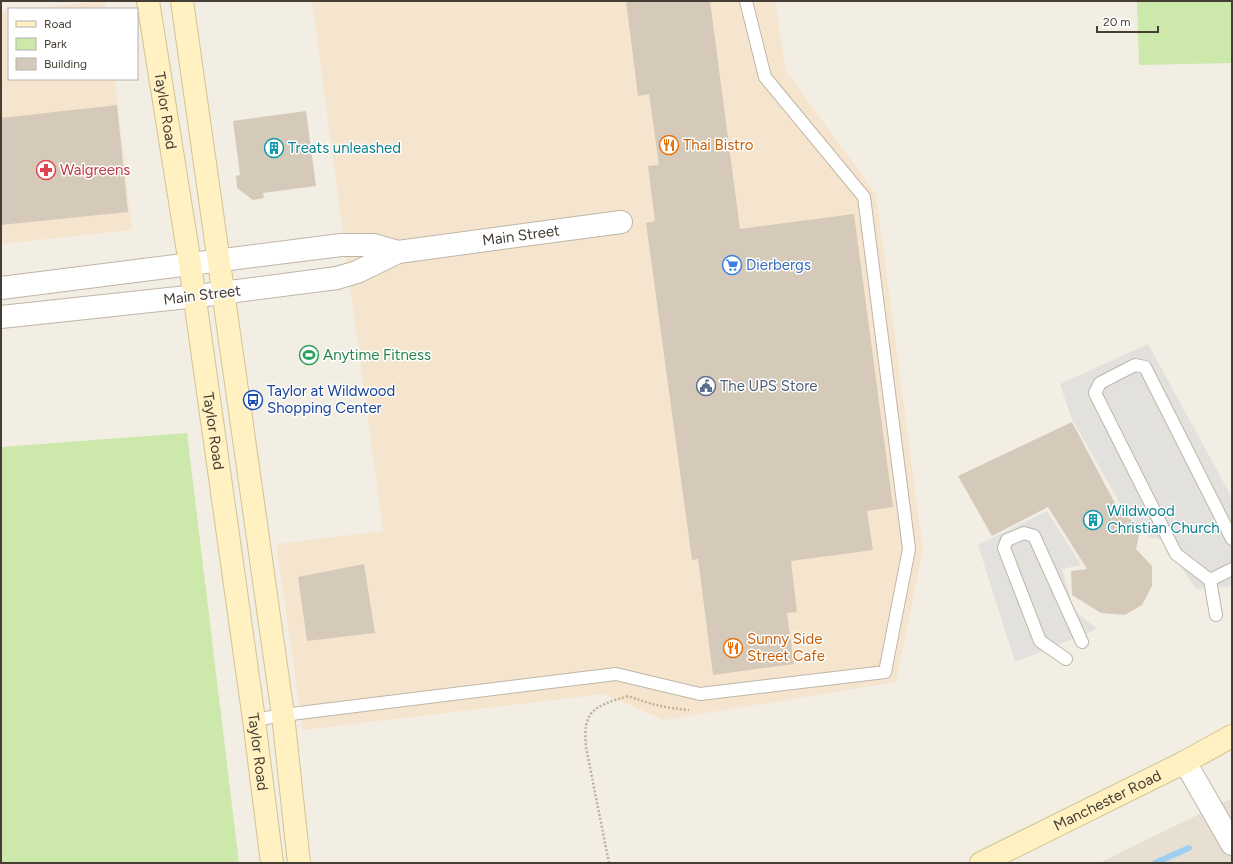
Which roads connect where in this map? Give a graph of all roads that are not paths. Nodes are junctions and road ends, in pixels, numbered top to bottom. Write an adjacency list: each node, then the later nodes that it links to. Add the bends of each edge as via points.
1 (148, 1): 7 (street, Taylor Road)
2 (182, 1): 6 (street, Taylor Road)
3 (746, 1): 18 (lane, via 765,77 864,197 909,549 886,672 700,694 616,674)
4 (621, 222): 5 (street, Main Street)
5 (398, 252): 6 (street, Main Street, via 374,245 347,245); 9 (street, Main Street, via 357,272 338,278)
6 (219, 260): 7 (street, Main Street); 9 (street, Taylor Road)
7 (190, 264): 8 (street, Main Street); 10 (street, Taylor Road)
8 (1, 288)
9 (224, 293): 10 (street, Main Street); 18 (street, Taylor Road)
10 (194, 296): 11 (street, Main Street); 19 (street, Taylor Road)
11 (1, 317)
12 (1232, 539): 14 (lane, via 1145,367 1135,366 1100,383 1095,393 1176,554)
13 (1232, 569): 14 (lane)
14 (1210, 580): 15 (lane)
15 (1216, 615)
16 (1082, 642): 17 (lane, via 1034,536 1024,532 1007,540 1004,548 1040,641)
17 (1066, 659)
18 (283, 715): 19 (lane); 24 (street, Taylor Road)
19 (254, 720): 23 (street, Taylor Road)
20 (1232, 736): 21 (street, Manchester Road)
21 (1185, 762): 22 (street); 25 (street, Manchester Road)
22 (1232, 844)
23 (272, 863)
24 (299, 863)
25 (981, 863)

